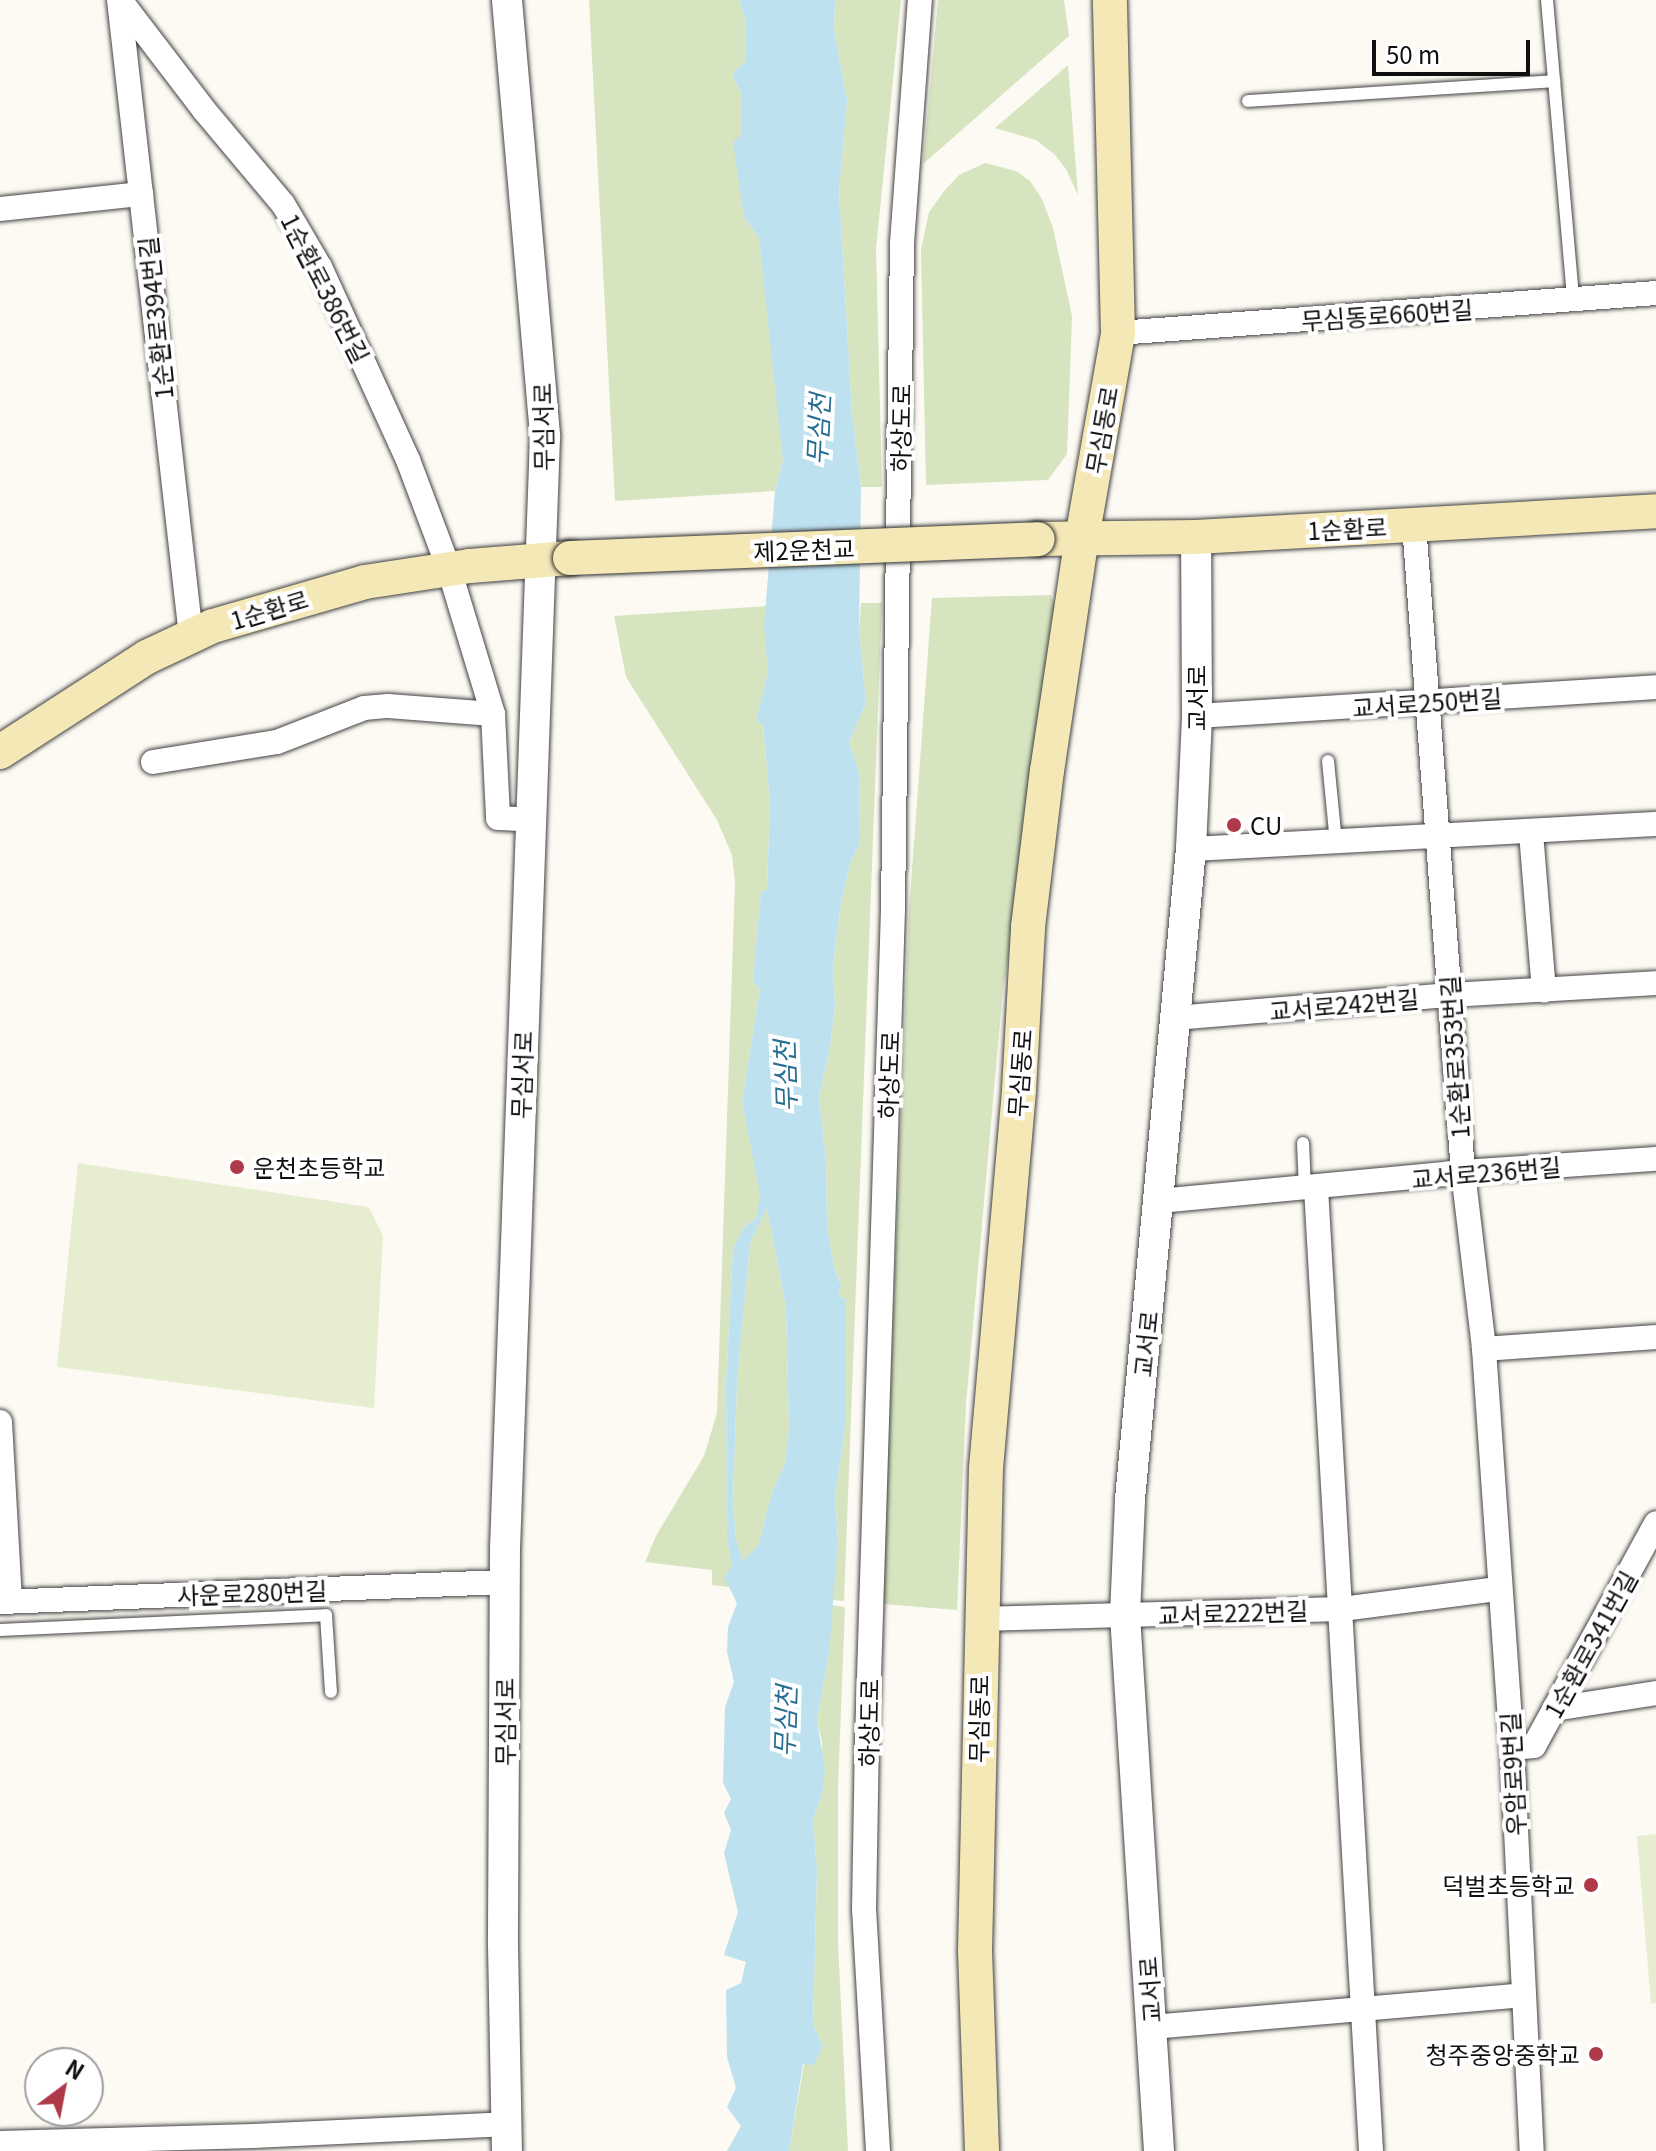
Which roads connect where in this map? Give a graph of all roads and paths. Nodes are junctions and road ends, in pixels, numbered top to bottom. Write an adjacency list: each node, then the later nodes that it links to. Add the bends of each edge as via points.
1 (120, 0): 8 (street, 1순환로394번길); 19 (street, 1순환로386번길, via 283,204 320,267 408,460)
2 (507, 0): 18 (street, 무심서로)
3 (920, 0): 66 (street, 하상도로, via 902,243 893,909 867,1741 864,1910)
4 (1110, 0): 12 (main road, 무심동로)
5 (1547, 0): 6 (lane)
6 (1554, 81): 7 (lane); 11 (lane)
7 (1248, 101)
8 (141, 194): 9 (street); 20 (street, 1순환로394번길)
9 (0, 209)
10 (1656, 293): 11 (street, 무심동로660번길)
11 (1573, 299): 12 (street, 무심동로660번길)
12 (1118, 333): 16 (main road, 무심동로)
13 (1656, 511): 14 (main road, 1순환로)
14 (1414, 524): 15 (main road, 1순환로); 22 (street, 1순환로353번길)
15 (1196, 537): 16 (main road, 1순환로); 24 (street, 교서로)
16 (1082, 538): 17 (main road, 1순환로); 52 (main road, 무심동로, via 1028,927 986,1468)
17 (1038, 539): 18 (main road, 제2운천교, bridge)
18 (555, 559): 19 (main road, 1순환로); 28 (street, 무심서로)
19 (449, 569): 20 (main road, 1순환로, via 365,582 273,606); 23 (street, 1순환로386번길)
20 (191, 636): 25 (main road, 1순환로, via 147,657)
21 (1656, 687): 22 (street, 교서로250번길)
22 (1428, 702): 24 (street, 교서로250번길); 31 (street, 1순환로353번길)
23 (493, 714): 27 (street, via 364,708 277,742); 28 (street, 1순환로386번길, via 498,818)
24 (1197, 716): 33 (street, 교서로)
25 (0, 752)
26 (1328, 761): 32 (lane)
27 (153, 762)
28 (531, 820): 47 (street, 무심서로)
29 (1656, 824): 30 (street)
30 (1531, 833): 31 (street); 35 (street)
31 (1436, 838): 32 (street); 36 (street, 1순환로353번길)
32 (1336, 842): 33 (street)
33 (1191, 849): 37 (street, 교서로)
34 (1656, 983): 35 (street, 교서로242번길)
35 (1544, 990): 36 (street, 교서로242번길)
36 (1450, 995): 37 (street, 교서로242번길); 40 (street, 1순환로353번길)
37 (1175, 1018): 42 (street, 교서로)
38 (1303, 1143): 41 (lane)
39 (1656, 1159): 40 (street, 교서로236번길)
40 (1463, 1172): 41 (street, 교서로236번길); 44 (street, 1순환로353번길)
41 (1311, 1189): 42 (street, 교서로236번길); 50 (street, 교서로222번길)
42 (1159, 1201): 51 (street, 교서로, via 1130,1499)
43 (1656, 1337): 44 (street)
44 (1484, 1349): 48 (street, 1순환로353번길)
45 (0, 1422): 49 (street)
46 (1656, 1523): 56 (street, 1순환로341번길)
47 (504, 1582): 49 (street, 사운로280번길); 61 (street, 무심서로)
48 (1499, 1589): 50 (street, 교서로222번길); 57 (street, 우암로9번길)
49 (5, 1602)
50 (1342, 1609): 51 (street, 교서로222번길); 59 (street, 교서로222번길)
51 (1125, 1615): 52 (street, 교서로222번길); 60 (street, 교서로)
52 (980, 1619): 67 (main road, 무심동로, via 975,1951)
53 (0, 1630): 54 (lane, via 326,1615)
54 (331, 1692)
55 (1656, 1693): 56 (street)
56 (1554, 1709): 57 (street, 1순환로341번길, via 1534,1746)
57 (1512, 1748): 58 (street, 우암로9번길)
58 (1524, 1995): 59 (street); 70 (street, 우암로9번길)
59 (1364, 2006): 60 (street); 69 (street, 교서로222번길)
60 (1152, 2027): 68 (street, 교서로)
61 (506, 2138): 62 (street)
62 (369, 2141): 64 (street)
63 (0, 2143): 65 (street)
64 (253, 2144): 65 (street)
65 (44, 2146)
66 (878, 2151)
67 (982, 2151)
68 (1159, 2151)
69 (1371, 2151)
70 (1532, 2151)

